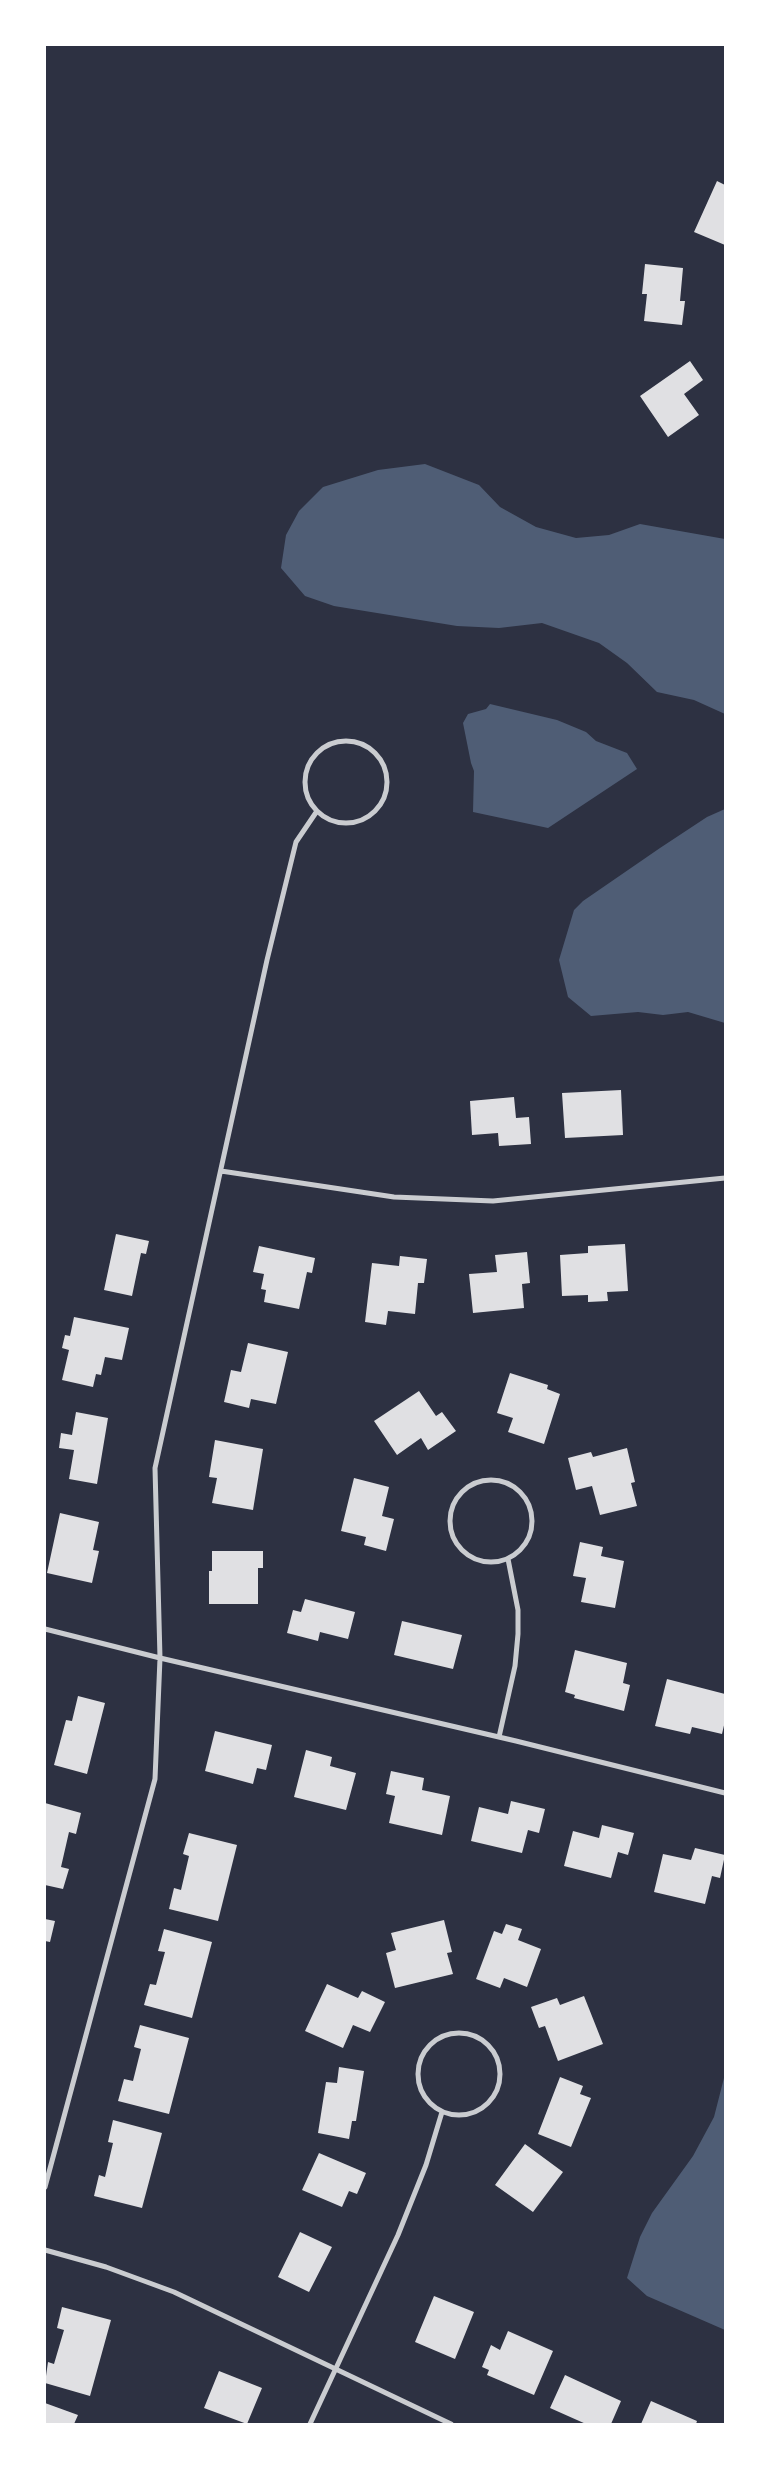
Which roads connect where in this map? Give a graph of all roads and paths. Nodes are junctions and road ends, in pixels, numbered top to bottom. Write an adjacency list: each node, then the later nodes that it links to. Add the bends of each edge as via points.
1 (316, 811): 1 (street, via 342,823 356,822 380,807 388,780 378,754 367,746 348,740 329,744 318,751 305,774 307,794); 2 (street, via 296,842)
2 (221, 1171): 3 (street, via 394,1197 493,1201); 6 (street, via 155,1468)
3 (725, 1178)
4 (508, 1559): 4 (street, via 519,1552 530,1535 532,1516 528,1503 510,1484 490,1480 470,1485 452,1506 451,1533 458,1546 474,1559 494,1563); 7 (street, via 518,1610 518,1634 515,1666)
5 (45, 1629): 6 (street)
6 (160, 1658): 7 (street); 10 (street, via 155,1779)
7 (499, 1737): 8 (street)
8 (725, 1793)
9 (442, 2112): 9 (street, via 455,2116 481,2110 498,2090 500,2064 494,2051 473,2035 446,2035 424,2052 418,2080 422,2093); 12 (street, via 426,2165 398,2235)
10 (45, 2187)
11 (45, 2250): 12 (street, via 106,2267 174,2292)
12 (337, 2369): 13 (street); 14 (street)
13 (310, 2424)
14 (451, 2424)

